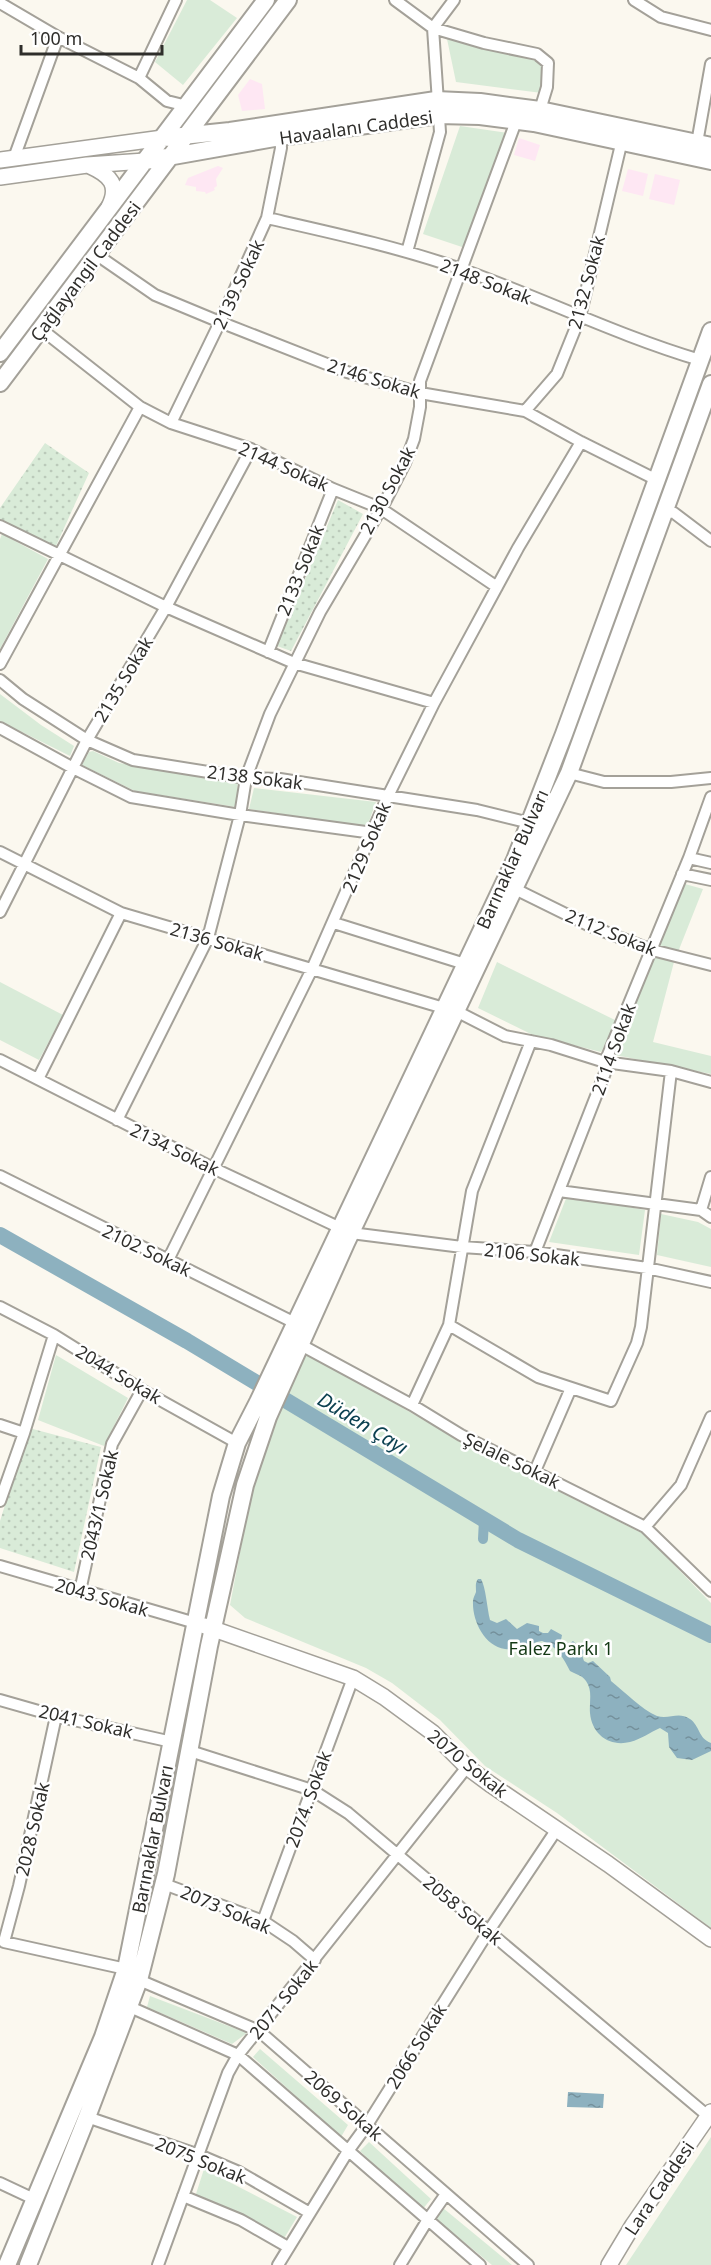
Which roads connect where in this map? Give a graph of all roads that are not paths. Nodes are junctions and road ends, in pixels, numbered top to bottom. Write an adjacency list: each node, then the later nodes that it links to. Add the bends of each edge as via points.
1 (176, 0): 12 (street)
2 (266, 0): 14 (main road, Çağlayangil Caddesi)
3 (288, 0): 13 (main road, Çağlayangil Caddesi)
4 (395, 0): 8 (street)
5 (454, 0): 8 (street)
6 (637, 1): 9 (street, via 662,17)
7 (0, 3): 10 (street)
8 (433, 28): 15 (street); 16 (street, via 537,54 548,63 547,87)
9 (711, 30)
10 (58, 37): 12 (street); 27 (street)
11 (711, 64): 24 (street)
12 (139, 78): 14 (street, via 167,100)
13 (214, 100): 18 (main road, via 215,120); 20 (main road, Çağlayangil Caddesi)
14 (189, 103): 22 (main road, Çağlayangil Caddesi); 23 (street, via 162,127)
15 (437, 108): 17 (main road, Havaalanı Caddesi, via 480,116); 18 (main road, Havaalanı Caddesi); 21 (main road, Havaalanı Caddesi); 35 (street, via 440,132)
16 (540, 110): 17 (main road, Havaalanı Caddesi); 19 (main road, Havaalanı Caddesi)
17 (519, 114): 19 (main road, Havaalanı Caddesi); 37 (street, 2130 Sokak)
18 (230, 131): 20 (main road, Havaalanı Caddesi)
19 (623, 135): 24 (main road, Havaalanı Caddesi); 29 (main road, Havaalanı Caddesi); 38 (street, 2132 Sokak)
20 (186, 137): 22 (main road, Havaalanı Caddesi); 26 (main road, Çağlayangil Caddesi)
21 (280, 137): 25 (main road, Havaalanı Caddesi); 33 (street, 2139 Sokak)
22 (163, 138): 23 (street, Havaalanı Caddesi); 28 (main road, Çağlayangil Caddesi)
23 (131, 141): 27 (street, Havaalanı Caddesi)
24 (704, 144)
25 (214, 147): 26 (main road, Havaalanı Caddesi); 32 (main road)
26 (170, 158): 28 (main road, Havaalanı Caddesi); 32 (main road, Çağlayangil Caddesi)
27 (7, 159)
28 (145, 161): 30 (street, Havaalanı Caddesi); 34 (main road, Çağlayangil Caddesi)
29 (711, 161)
30 (87, 165): 31 (street, Havaalanı Caddesi); 34 (street, via 108,175 113,184 114,198)
31 (0, 177)
32 (150, 185): 36 (main road, Çağlayangil Caddesi)
33 (267, 218): 35 (street, 2148 Sokak); 39 (street, 2139 Sokak)
34 (101, 222): 42 (main road, Çağlayangil Caddesi)
35 (407, 252): 37 (street, 2148 Sokak)
36 (97, 255): 39 (street, 2146 Sokak, via 155,295); 40 (main road, Çağlayangil Caddesi)
37 (462, 270): 38 (street, 2148 Sokak); 46 (street, 2130 Sokak, via 420,381)
38 (580, 317): 43 (street, 2148 Sokak); 49 (street, 2132 Sokak, via 557,374)
39 (220, 322): 46 (street, 2146 Sokak, via 347,372); 50 (street, 2139 Sokak)
40 (41, 329): 44 (main road, Çağlayangil Caddesi); 47 (street, 2144 Sokak)
41 (711, 331): 43 (main road, Barınaklar Bulvarı)
42 (0, 353)
43 (700, 360): 53 (main road, Barınaklar Bulvarı)
44 (0, 383)
45 (711, 384): 48 (main road, Barınaklar Bulvarı)
46 (420, 393): 49 (street, 2146 Sokak); 55 (street, 2130 Sokak, via 414,439)
47 (140, 407): 50 (street, 2144 Sokak); 59 (street)
48 (707, 408): 56 (main road, Barınaklar Bulvarı)
49 (525, 411): 51 (street, 2146 Sokak)
50 (171, 423): 52 (street, 2144 Sokak)
51 (581, 442): 53 (street, 2146 Sokak); 60 (street, 2129 Sokak)
52 (251, 449): 54 (street, 2144 Sokak); 61 (street, 2135 Sokak)
53 (657, 480): 76 (main road, Barınaklar Bulvarı)
54 (333, 489): 55 (street, 2144 Sokak); 62 (street, 2133 Sokak)
55 (380, 508): 60 (street, 2144 Sokak); 63 (street, 2130 Sokak)
56 (663, 510): 58 (street, via 675,513); 70 (main road, Barınaklar Bulvarı)
57 (0, 526): 59 (street)
58 (711, 541)
59 (60, 556): 61 (street); 64 (street)
60 (497, 587): 66 (street, 2129 Sokak)
61 (166, 607): 62 (street); 68 (street, 2135 Sokak)
62 (268, 652): 63 (street)
63 (294, 663): 66 (street); 71 (street, 2130 Sokak)
64 (0, 664)
65 (0, 680): 68 (street, 2138 Sokak)
66 (434, 704): 73 (street, 2129 Sokak)
67 (0, 728): 69 (street)
68 (87, 740): 69 (street, 2135 Sokak); 71 (street, 2138 Sokak, via 133,760)
69 (73, 768): 75 (street, via 131,797); 81 (street, 2135 Sokak)
70 (569, 773): 72 (street, via 604,782); 84 (main road, Barınaklar Bulvarı)
71 (246, 778): 73 (street, 2138 Sokak, via 280,779); 75 (street, 2130 Sokak)
72 (711, 778)
73 (388, 796): 76 (street, 2138 Sokak); 77 (street, 2129 Sokak)
74 (711, 797): 79 (street, 2114 Sokak)
75 (240, 815): 77 (street); 88 (street, 2130 Sokak)
76 (530, 822): 90 (main road, Barınaklar Bulvarı)
77 (373, 833): 87 (street, 2129 Sokak)
78 (0, 852): 81 (street, 2136 Sokak)
79 (689, 858): 80 (street); 82 (street, 2114 Sokak)
80 (711, 863)
81 (25, 864): 85 (street, 2135 Sokak); 86 (street, 2136 Sokak)
82 (682, 874): 83 (street); 89 (street, 2114 Sokak)
83 (711, 880)
84 (514, 889): 89 (street, 2112 Sokak, via 590,926); 93 (main road, Barınaklar Bulvarı)
85 (0, 912)
86 (121, 913): 88 (street, 2136 Sokak); 98 (street)
87 (334, 922): 90 (street); 92 (street, 2129 Sokak)
88 (208, 938): 92 (street, 2136 Sokak); 100 (street, 2130 Sokak)
89 (652, 950): 91 (street, 2112 Sokak); 96 (street, 2114 Sokak)
90 (465, 964): 93 (main road, Barınaklar Bulvarı)
91 (711, 965)
92 (312, 969): 93 (street, 2136 Sokak); 101 (street, 2129 Sokak)
93 (450, 1010): 94 (street, 2136 Sokak, via 505,1036); 108 (main road, Barınaklar Bulvarı)
94 (531, 1041): 96 (street, 2136 Sokak); 109 (street, via 472,1191)
95 (0, 1060): 98 (street, 2134 Sokak)
96 (605, 1062): 97 (street, 2136 Sokak); 104 (street, 2114 Sokak, via 605,1073)
97 (671, 1071): 99 (street, 2136 Sokak); 105 (street)
98 (38, 1079): 100 (street, 2134 Sokak)
99 (711, 1082)
100 (117, 1120): 101 (street, 2134 Sokak)
101 (214, 1169): 108 (street, 2134 Sokak); 111 (street, 2129 Sokak)
102 (0, 1176): 111 (street, 2102 Sokak)
103 (711, 1177): 106 (street)
104 (559, 1191): 105 (street); 110 (street, 2114 Sokak)
105 (656, 1203): 106 (street); 112 (street)
106 (701, 1210): 107 (street)
107 (711, 1217)
108 (346, 1231): 109 (street, 2106 Sokak); 115 (main road, Barınaklar Bulvarı); 118 (main road)
109 (462, 1247): 110 (street, 2106 Sokak); 116 (street)
110 (535, 1252): 112 (street, 2106 Sokak)
111 (168, 1260): 115 (street, 2102 Sokak)
112 (647, 1268): 113 (street, 2106 Sokak); 120 (street, via 637,1343 611,1401)
113 (711, 1282)
114 (0, 1307): 117 (street, 2044 Sokak)
115 (295, 1323): 119 (main road, Barınaklar Bulvarı)
116 (449, 1324): 120 (street, via 538,1377); 122 (street)
117 (54, 1335): 121 (street, 2044 Sokak); 126 (street)
118 (301, 1345): 119 (main road); 122 (street, Şelale Sokak)
119 (279, 1374): 123 (main road)
120 (571, 1388): 128 (street)
121 (142, 1390): 127 (street, 2044 Sokak); 132 (street, 2043/1 Sokak, via 112,1444)
122 (412, 1405): 128 (street, Şelale Sokak, via 461,1435)
123 (264, 1406): 127 (main road, Barınaklar Bulvarı); 134 (main road, Barınaklar Bulvarı)
124 (711, 1417): 130 (street, via 681,1485)
125 (0, 1425): 126 (street)
126 (24, 1433): 129 (street)
127 (237, 1443): 134 (main road, Barınaklar Bulvarı, via 221,1496)
128 (535, 1471): 130 (street, Şelale Sokak)
129 (0, 1501)
130 (645, 1527): 133 (street, Şelale Sokak)
131 (0, 1566): 132 (street, 2043 Sokak)
132 (80, 1591): 134 (street, 2043 Sokak)
133 (711, 1591)
134 (205, 1626): 135 (street, 2070 Sokak); 138 (main road, Barınaklar Bulvarı); 139 (main road, Barınaklar Bulvarı)
135 (353, 1678): 140 (street, 2070 Sokak, via 433,1733); 141 (street, 2074. Sokak)
136 (0, 1700): 137 (street, 2041 Sokak)
137 (56, 1716): 138 (street, 2041 Sokak); 148 (street, 2028 Sokak, via 20,1886)
138 (172, 1742): 151 (main road, Barınaklar Bulvarı)
139 (190, 1751): 141 (street, 2058 Sokak); 144 (main road, Barınaklar Bulvarı)
140 (467, 1767): 142 (street, 2070 Sokak); 143 (street, 2071 Sokak)
141 (312, 1790): 143 (street, 2058 Sokak, via 348,1813); 145 (street, 2074. Sokak)
142 (557, 1829): 146 (street, 2066 Sokak); 147 (street, 2070 Sokak)
143 (398, 1855): 146 (street, 2058 Sokak); 150 (street, 2071 Sokak)
144 (164, 1884): 145 (street, 2073 Sokak); 151 (main road, Barınaklar Bulvarı)
145 (263, 1921): 150 (street, 2073 Sokak)
146 (488, 1932): 155 (street, 2058 Sokak); 157 (street, 2066 Sokak)
147 (711, 1939)
148 (2, 1941): 149 (street, 2028 Sokak); 151 (street, 2069 Sokak)
149 (0, 1954)
150 (315, 1960): 153 (street, 2071 Sokak)
151 (132, 1975): 152 (main road, Barınaklar Bulvarı); 153 (street, 2069 Sokak); 163 (main road, Barınaklar Bulvarı)
152 (130, 2007): 154 (street); 156 (main road, Barınaklar Bulvarı)
153 (259, 2031): 154 (street, 2071 Sokak); 157 (street, 2069 Sokak)
154 (238, 2055): 158 (street); 159 (street, 2071 Sokak)
155 (709, 2114): 174 (street, Lara Caddesi)
156 (87, 2117): 159 (street, 2075 Sokak); 168 (main road, Barınaklar Bulvarı)
157 (367, 2125): 158 (street, 2066 Sokak); 161 (street, 2069 Sokak)
158 (348, 2151): 164 (street, 2066 Sokak); 165 (street)
159 (198, 2156): 162 (street, 2071 Sokak); 164 (street, 2075 Sokak, via 239,2172)
160 (0, 2183): 163 (street)
161 (446, 2194): 165 (street); 173 (street, 2069 Sokak)
162 (183, 2196): 166 (street, via 241,2220); 169 (street, 2071 Sokak)
163 (34, 2199): 167 (main road, Barınaklar Bulvarı)
164 (310, 2213): 166 (street, 2066 Sokak)
165 (427, 2221): 171 (street); 172 (street)
166 (288, 2247): 170 (street, 2066 Sokak)
167 (7, 2265)
168 (28, 2265)
169 (158, 2265)
170 (278, 2265)
171 (399, 2265)
172 (480, 2265)
173 (528, 2265)
174 (609, 2265)

